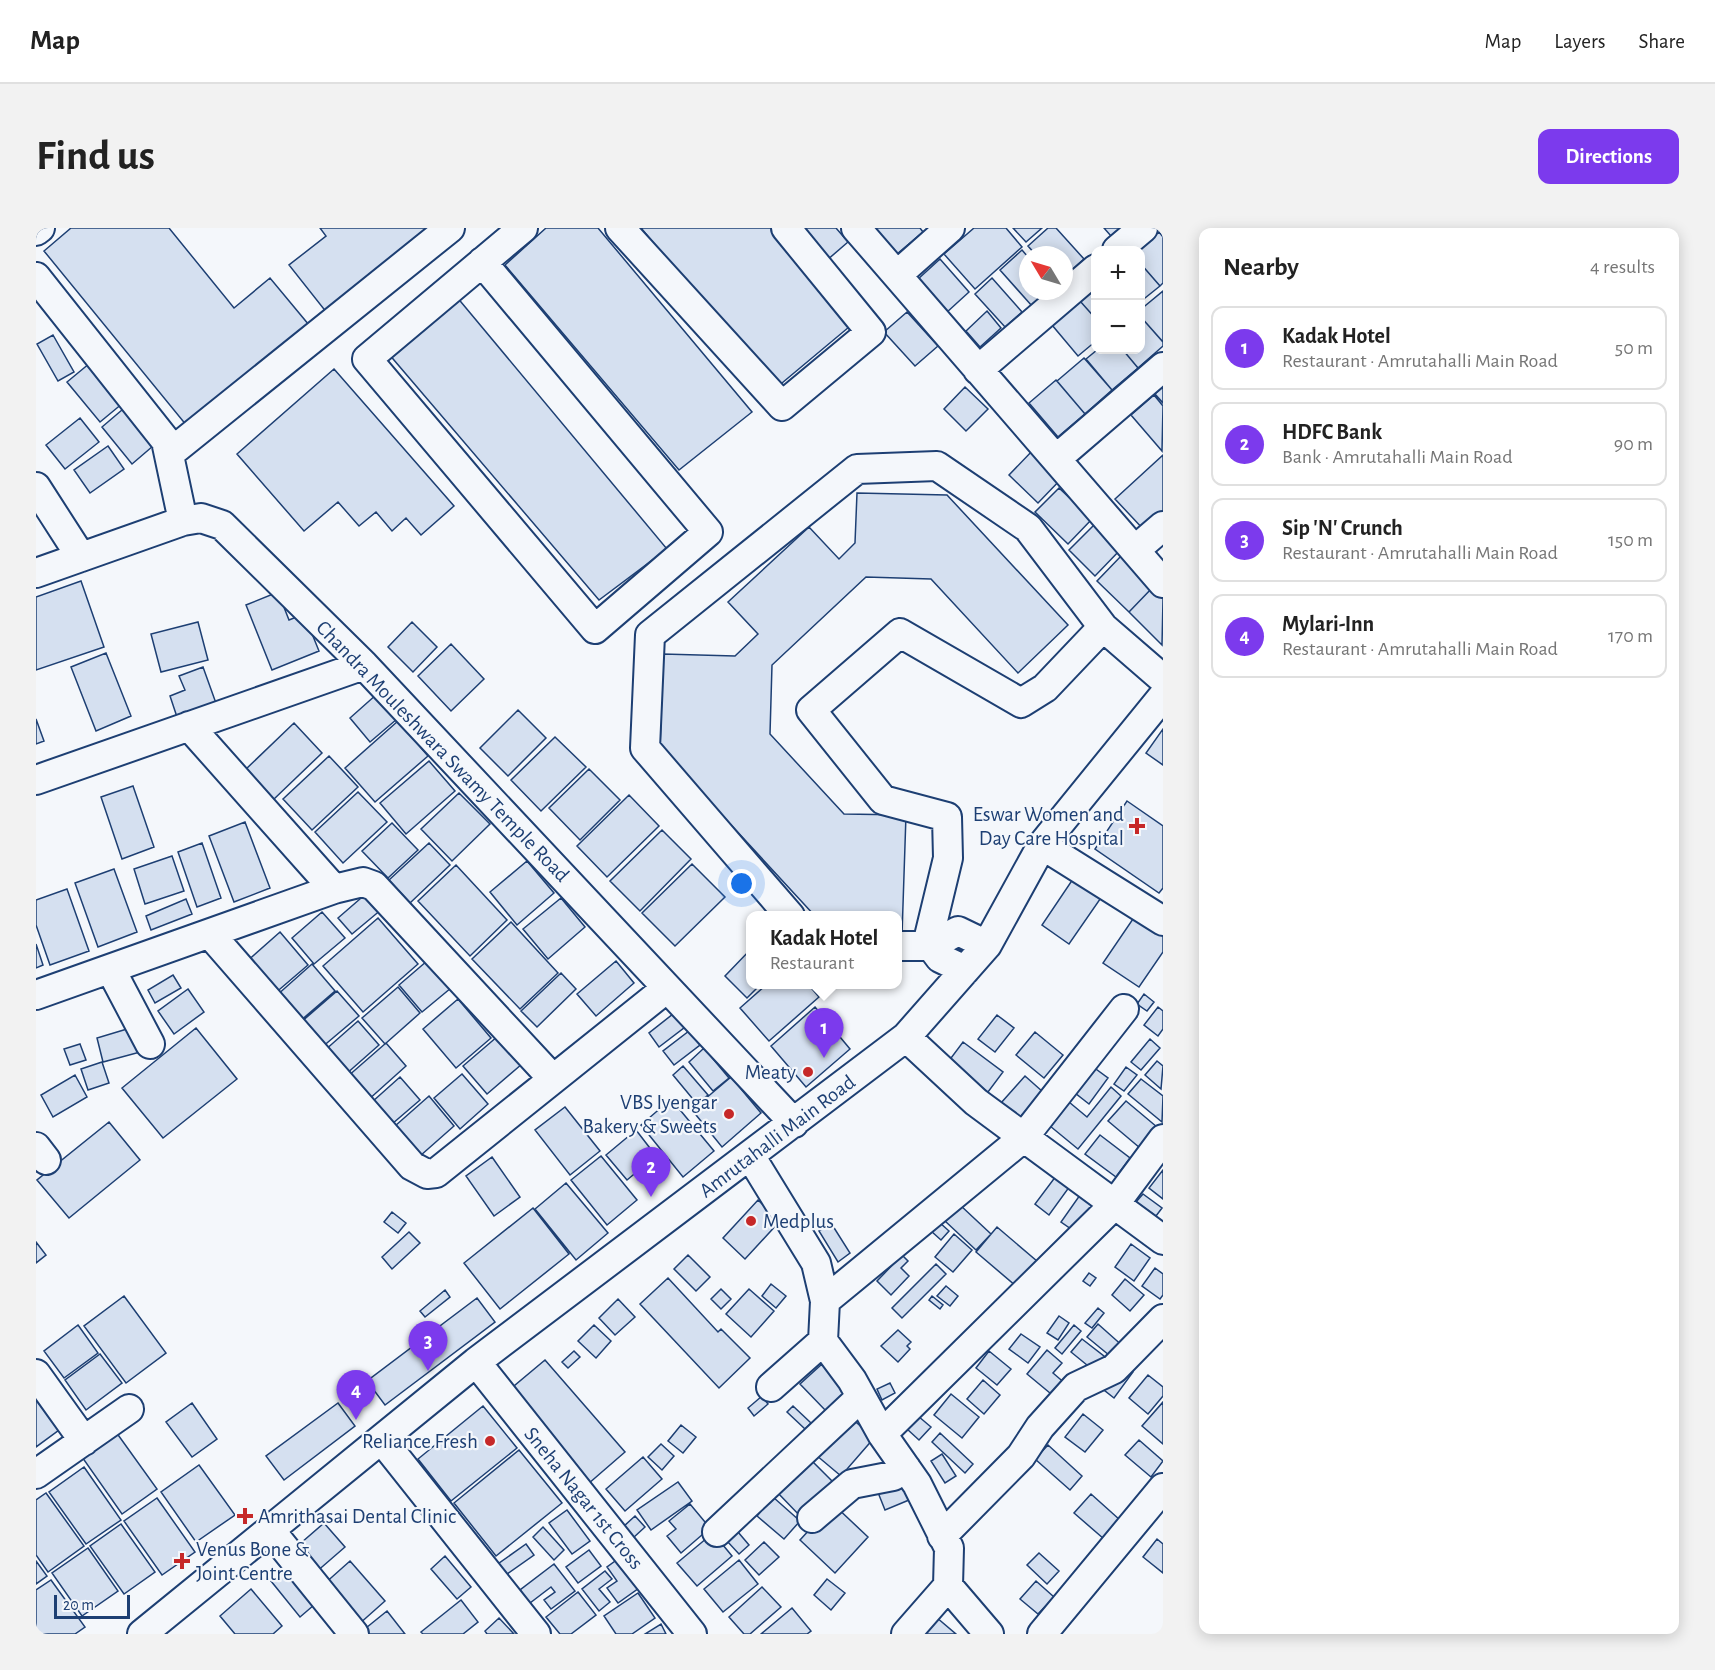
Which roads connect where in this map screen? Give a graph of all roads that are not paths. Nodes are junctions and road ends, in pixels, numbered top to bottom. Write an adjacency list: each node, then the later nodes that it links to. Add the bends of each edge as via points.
1 (450, 228): 15 (street)
2 (523, 228): 9 (street)
3 (620, 228): 4 (street, via 782,406 871,332)
4 (786, 228)
5 (856, 228): 11 (street)
6 (950, 228): 11 (street)
7 (1143, 228): 8 (street)
8 (1122, 246)
9 (482, 262): 9 (street, via 367,359 595,629 708,532)
10 (1091, 272): 14 (street)
11 (897, 275): 14 (street)
12 (36, 277): 15 (street, via 166,441)
13 (1163, 367): 16 (street)
14 (978, 369): 16 (street)
15 (169, 454): 18 (street)
16 (1056, 459): 20 (street)
17 (36, 487): 21 (street)
18 (183, 521): 21 (street, Chandra Mouleshwara Swamy Temple Road); 25 (street, Chandra Mouleshwara Swamy Temple Road, via 209,519 229,530)
19 (1163, 526): 20 (street)
20 (1135, 550): 23 (street)
21 (81, 557): 22 (street, Chandra Mouleshwara Swamy Temple Road)
22 (36, 573)
23 (1163, 583)
24 (1103, 627): 26 (street); 32 (street, via 1028,528 937,466 857,469 650,635 645,748); 35 (street, via 1045,688 1021,702 900,633 811,710 883,800 947,817 948,858)
25 (364, 665): 28 (street); 40 (street, Chandra Mouleshwara Swamy Temple Road)
26 (1163, 679)
27 (1163, 696): 30 (street, Amrutahalli Main Road)
28 (189, 726): 29 (street); 31 (street)
29 (36, 780)
30 (1042, 845): 33 (street); 36 (street, Amrutahalli Main Road)
31 (334, 889): 34 (street); 45 (street, via 363,882 374,886)
32 (787, 911)
33 (1163, 921)
34 (211, 935): 38 (street); 45 (street, via 420,1171 436,1173)
35 (929, 945): 36 (street, via 958,931); 37 (street); 39 (street, via 940,958)
36 (987, 945): 39 (street, Amrutahalli Main Road)
37 (902, 946)
38 (111, 970): 41 (street); 44 (street)
39 (965, 970): 43 (street, Amrutahalli Main Road)
40 (668, 988): 45 (street); 46 (street, Chandra Mouleshwara Swamy Temple Road)
41 (36, 995)
42 (1124, 1009): 47 (street)
43 (906, 1037): 46 (street, Amrutahalli Main Road); 47 (street)
44 (150, 1044)
45 (553, 1078)
46 (794, 1123): 49 (street, Amrutahalli Main Road)
47 (1023, 1138): 50 (street); 52 (street)
48 (1163, 1138): 50 (street)
49 (751, 1157): 52 (street, via 816,1263); 55 (street, Amrutahalli Main Road)
50 (1114, 1205): 51 (street); 60 (street)
51 (1163, 1240)
52 (825, 1300): 54 (street)
53 (1163, 1319): 69 (street, via 1114,1369 1076,1387 1040,1427 1021,1456)
54 (823, 1341): 57 (street); 58 (street)
55 (476, 1362): 61 (street, Amrutahalli Main Road); 74 (street, Sneha Nagar 1st Cross)
56 (36, 1374): 62 (street)
57 (771, 1387)
58 (861, 1397): 60 (street); 68 (street)
59 (129, 1409): 62 (street)
60 (882, 1434): 63 (street)
61 (382, 1440): 67 (street, Amrutahalli Main Road); 73 (street)
62 (84, 1441): 64 (street)
63 (906, 1468): 66 (street, via 893,1476 852,1484); 69 (street)
64 (36, 1474)
65 (1163, 1488): 77 (street)
66 (812, 1518)
67 (270, 1530): 71 (street, Amrutahalli Main Road); 72 (street)
68 (717, 1532)
69 (942, 1536): 70 (street, via 949,1548)
70 (948, 1586): 75 (street); 76 (street)
71 (142, 1634)
72 (354, 1634)
73 (536, 1634)
74 (692, 1634)
75 (906, 1634)
76 (989, 1634)
77 (1042, 1634)

